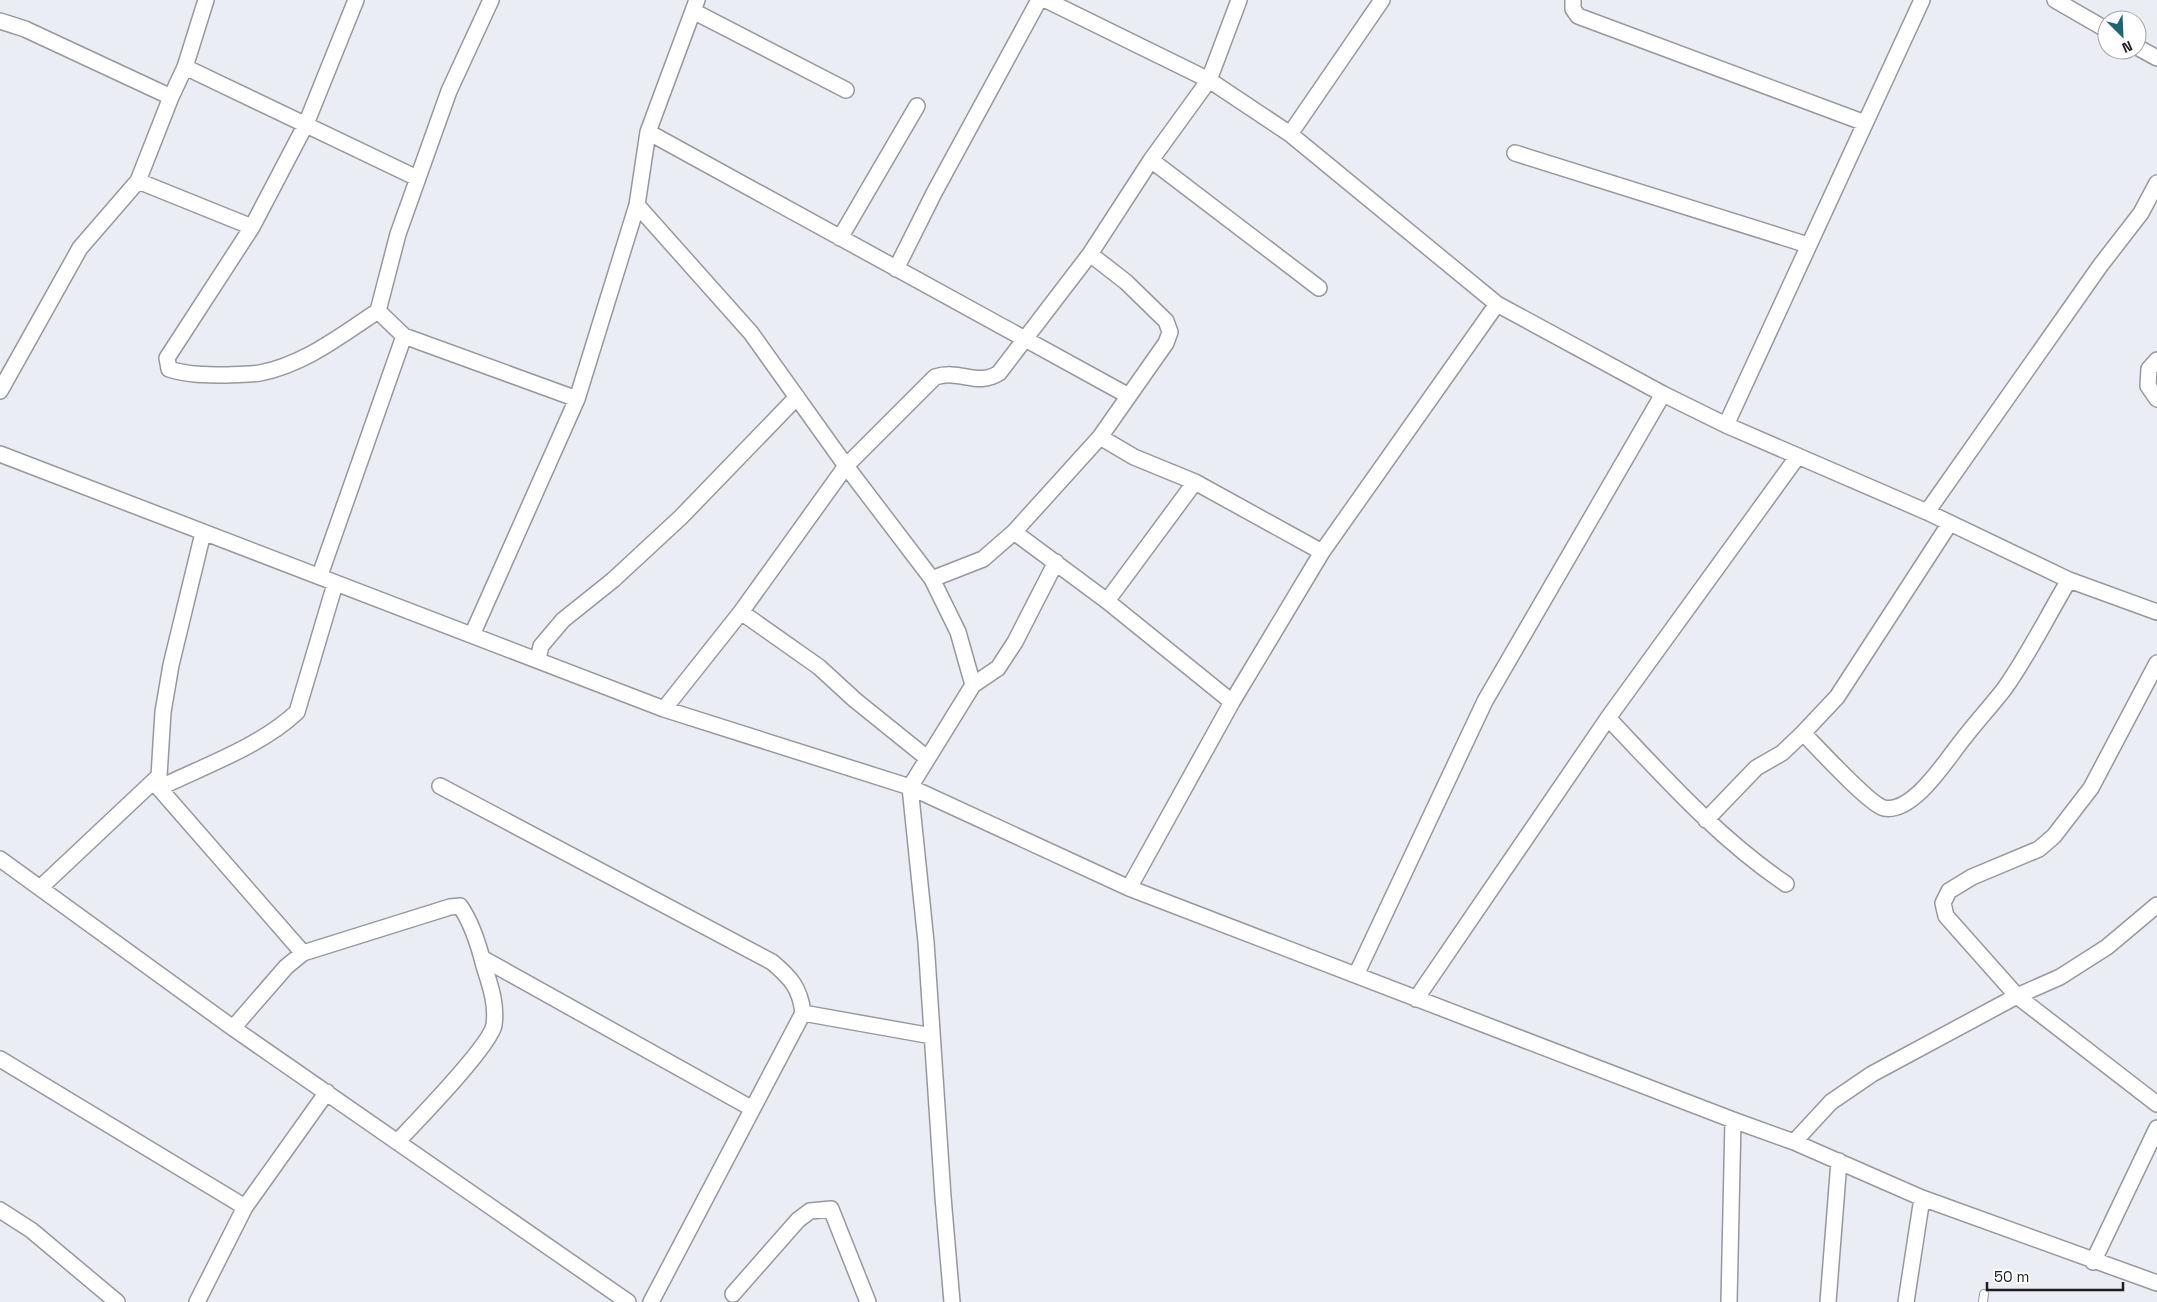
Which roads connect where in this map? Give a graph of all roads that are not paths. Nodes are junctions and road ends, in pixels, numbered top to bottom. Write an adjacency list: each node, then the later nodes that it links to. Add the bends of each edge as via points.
1 (206, 0): 14 (street)
2 (356, 0): 20 (street)
3 (491, 0): 25 (street, via 449,91)
4 (1040, 0): 33 (street)
5 (1046, 0): 15 (street)
6 (1239, 0): 15 (street)
7 (1382, 0): 22 (street)
8 (1573, 0): 19 (street, via 1573,9 1578,16)
9 (1922, 0): 19 (street)
10 (2055, 0): 13 (street)
11 (695, 5): 16 (street); 21 (street)
12 (0, 21): 17 (street, via 25,29)
13 (2097, 24)
14 (185, 67): 17 (street); 20 (street)
15 (1208, 80): 22 (street); 24 (street)
16 (846, 90)
17 (171, 97): 26 (street)
18 (917, 106): 30 (street)
19 (1866, 123): 31 (street)
20 (306, 124): 25 (street); 29 (street)
21 (648, 132): 28 (street); 30 (street)
22 (1290, 134): 35 (street)
23 (1515, 154): 31 (street)
24 (1151, 160): 32 (street); 34 (street)
25 (417, 178): 36 (street)
26 (138, 181): 29 (street); 40 (street, via 80,248)
27 (2157, 184): 52 (street, via 2141,213)
28 (637, 205): 43 (street, via 751,333); 45 (street)
29 (252, 226): 36 (street, via 167,358 169,369 186,374 258,374 311,355)
30 (840, 238): 33 (street)
31 (1808, 245): 46 (street)
32 (1090, 254): 38 (street); 42 (street, via 1126,282 1166,321 1170,332 1166,344)
33 (896, 269): 38 (street)
34 (1320, 288)
35 (1497, 304): 41 (street); 56 (street)
36 (378, 311): 37 (street)
37 (404, 336): 45 (street); 58 (street)
38 (1024, 338): 42 (street); 50 (street, via 999,373 990,379 978,380 949,373 935,377)
39 (2157, 360): 44 (street, via 2149,369 2148,386)
40 (0, 391)
41 (1663, 394): 46 (street); 85 (street, via 1485,701)
42 (1128, 395): 47 (street)
43 (797, 397): 50 (street); 66 (street, via 667,530 563,620 541,646)
44 (2157, 398)
45 (577, 399): 65 (street)
46 (1726, 425): 49 (street)
47 (1100, 437): 51 (street, via 1134,457); 54 (street)
48 (0, 454): 55 (street)
49 (1798, 456): 52 (street); 71 (street)
50 (846, 466): 59 (street); 63 (street)
51 (1196, 482): 56 (street); 62 (street)
52 (1927, 512): 53 (street)
53 (1950, 523): 60 (street); 72 (street, via 1837,697)
54 (1014, 532): 57 (street); 59 (street, via 983,559)
55 (203, 533): 58 (street); 74 (street, via 171,665)
56 (1322, 552): 69 (street)
57 (1056, 562): 62 (street); 68 (street, via 998,668)
58 (320, 576): 61 (street)
59 (932, 579): 68 (street, via 958,632)
60 (2069, 580): 64 (street); 72 (street, via 2005,687 1939,774 1897,807 1883,808 1869,797)
61 (335, 584): 65 (street); 74 (street, via 297,712 260,739)
62 (1107, 601): 69 (street)
63 (741, 612): 70 (street); 73 (street, via 819,667)
64 (2157, 612)
65 (472, 635): 66 (street)
66 (538, 659): 70 (street)
67 (2157, 663): 86 (street, via 2091,788 2054,836 2039,849 1972,877 1949,891 1943,903 1946,916)
68 (973, 685): 73 (street)
69 (1232, 702): 81 (street)
70 (664, 709): 76 (street)
71 (1608, 718): 77 (street); 87 (street)
72 (1803, 733): 77 (street, via 1782,753 1756,768)
73 (927, 758): 76 (street)
74 (159, 782): 80 (street); 83 (street)
75 (440, 786): 88 (street, via 772,962 792,978 802,1001)
76 (910, 787): 81 (street); 90 (street)
77 (1706, 820): 79 (street, via 1754,863)
78 (0, 859): 80 (street)
79 (1786, 884)
80 (42, 887): 89 (street)
81 (1129, 888): 85 (street)
82 (2157, 905): 86 (street, via 2107,947 2060,976)
83 (303, 953): 84 (street, via 460,906 467,916); 89 (street, via 286,967)
84 (482, 958): 94 (street); 97 (street, via 495,1003 493,1027 482,1047)
85 (1356, 975): 87 (street)
86 (2017, 996): 93 (street); 98 (street, via 1872,1074 1831,1102)
87 (1416, 999): 95 (street)
88 (803, 1014): 90 (street); 94 (street)
89 (233, 1028): 92 (street)
90 (932, 1036): 111 (street)
91 (0, 1059): 101 (street)
92 (327, 1092): 97 (street); 101 (street)
93 (2157, 1104)
94 (751, 1108): 109 (street)
95 (1733, 1120): 98 (street); 112 (street)
96 (2157, 1128): 103 (street)
97 (398, 1142): 108 (street)
98 (1794, 1142): 99 (street)
99 (1839, 1161): 100 (street); 113 (street)
100 (1922, 1198): 103 (street); 114 (street)
101 (245, 1208): 107 (street)
102 (0, 1210): 106 (street, via 31,1230)
103 (2093, 1262): 104 (street)
104 (2157, 1283)
105 (733, 1294): 110 (street, via 798,1220 810,1211 831,1209)
106 (116, 1302)
107 (197, 1302)
108 (628, 1302)
109 (651, 1302)
110 (868, 1302)
111 (952, 1302)
112 (1729, 1302)
113 (1828, 1302)
114 (1906, 1302)

